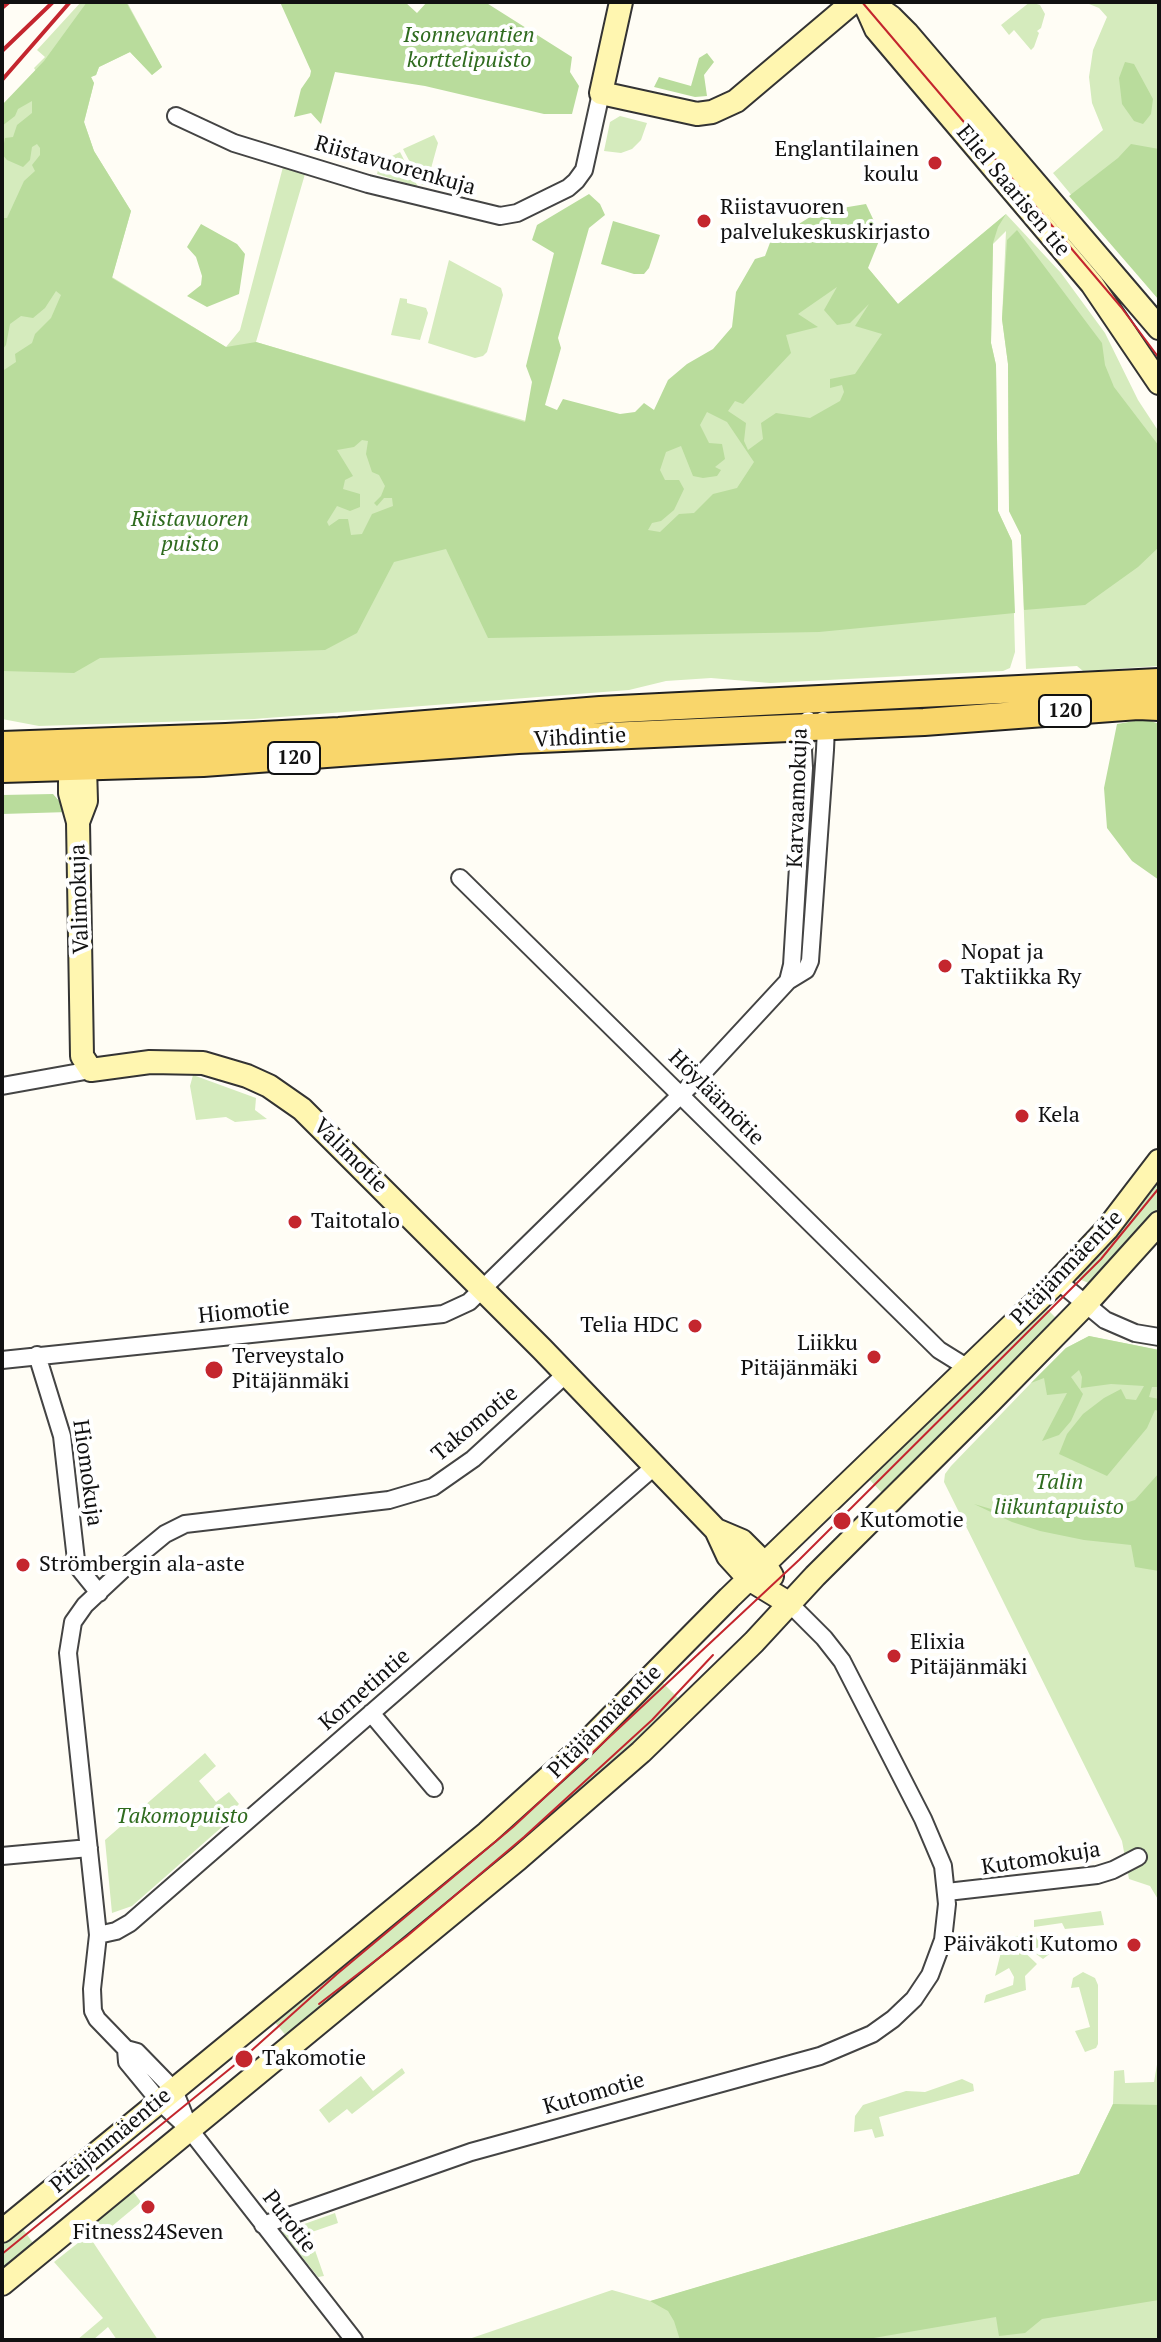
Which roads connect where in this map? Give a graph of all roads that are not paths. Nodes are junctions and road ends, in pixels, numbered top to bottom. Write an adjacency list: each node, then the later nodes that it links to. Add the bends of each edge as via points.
1 (621, 2): 4 (main road)
2 (853, 2): 4 (main road, via 722,109 689,113)
3 (867, 2): 6 (main road, Eliel Saarisen tie, via 907,33); 7 (main road, Eliel Saarisen tie, via 876,29 1092,284)
4 (601, 93): 5 (street, Riistavuorenkuja, via 584,170 568,188 508,216 368,184 234,143)
5 (176, 116)
6 (1159, 328)
7 (1159, 383)
8 (1159, 682): 9 (main road, Vihdintie / 120)
9 (816, 700): 11 (street, Karvaamokuja); 13 (main road, Vihdintie / 120, via 529,714)
10 (1159, 707): 11 (main road, Vihdintie / 120)
11 (816, 727): 13 (main road, Vihdintie / 120, via 518,740 326,756); 18 (street, Karvaamokuja, via 788,981)
12 (2, 745): 13 (main road, Vihdintie / 120)
13 (77, 759): 14 (main road, Vihdintie / 120); 16 (main road, Valimokuja, via 71,804 78,822 82,976 93,993 96,1053)
14 (2, 769)
15 (460, 878): 18 (street, Höyläämötie)
16 (91, 1070): 17 (street, Valimotie); 22 (main road, Valimotie, via 184,1061 227,1069 269,1086 316,1121)
17 (2, 1086)
18 (681, 1094): 22 (street, Karvaamokuja); 28 (street, Höyläämötie)
19 (1159, 1161): 21 (main road, Pitäjänmäentie, via 1123,1210)
20 (1159, 1223): 23 (main road, Pitäjänmäentie)
21 (1058, 1281): 23 (street); 28 (main road, Pitäjänmäentie)
22 (482, 1289): 25 (street, Hiomotie, via 443,1314); 27 (main road, Valimotie)
23 (1085, 1305): 24 (street, via 1119,1327); 32 (main road, Pitäjänmäentie)
24 (1159, 1337)
25 (37, 1355): 26 (street, Hiomotie); 31 (street, Hiomokuja, via 62,1436 76,1560)
26 (2, 1360)
27 (566, 1374): 29 (main road, Valimotie); 31 (street, Takomotie, via 473,1459 433,1487 389,1500 188,1523 165,1534)
28 (961, 1374): 30 (main road, Pitäjänmäentie)
29 (654, 1467): 30 (main road, Valimotie, via 716,1530 742,1541); 33 (street, Kornetintie)
30 (757, 1572): 32 (main road, Valimotie); 40 (main road, Pitäjänmäentie, via 578,1751 487,1833)
31 (99, 1593): 35 (street, Takomotie, via 76,1615 68,1640)
32 (790, 1604): 38 (street, Kutomotie, via 842,1661 935,1845); 41 (main road, Pitäjänmäentie, via 559,1825)
33 (371, 1713): 34 (street); 39 (street, Kornetintie, via 130,1923)
34 (434, 1788)
35 (89, 1848): 36 (street); 39 (street, Takomotie)
36 (2, 1856)
37 (1138, 1857): 38 (street, Kutomokuja, via 1097,1875)
38 (947, 1892): 42 (street, Kutomotie, via 943,1940 930,1975 904,2010 872,2034 820,2056 471,2152)
39 (98, 1935): 40 (street, Takomotie, via 93,2011 126,2049 127,2062)
40 (167, 2096): 41 (street, Takomotie); 43 (main road, Pitäjänmäentie)
41 (190, 2130): 42 (street, Purotie); 44 (main road, Pitäjänmäentie)
42 (263, 2225): 45 (street, Purotie)
43 (2, 2231)
44 (2, 2284)
45 (354, 2340)

